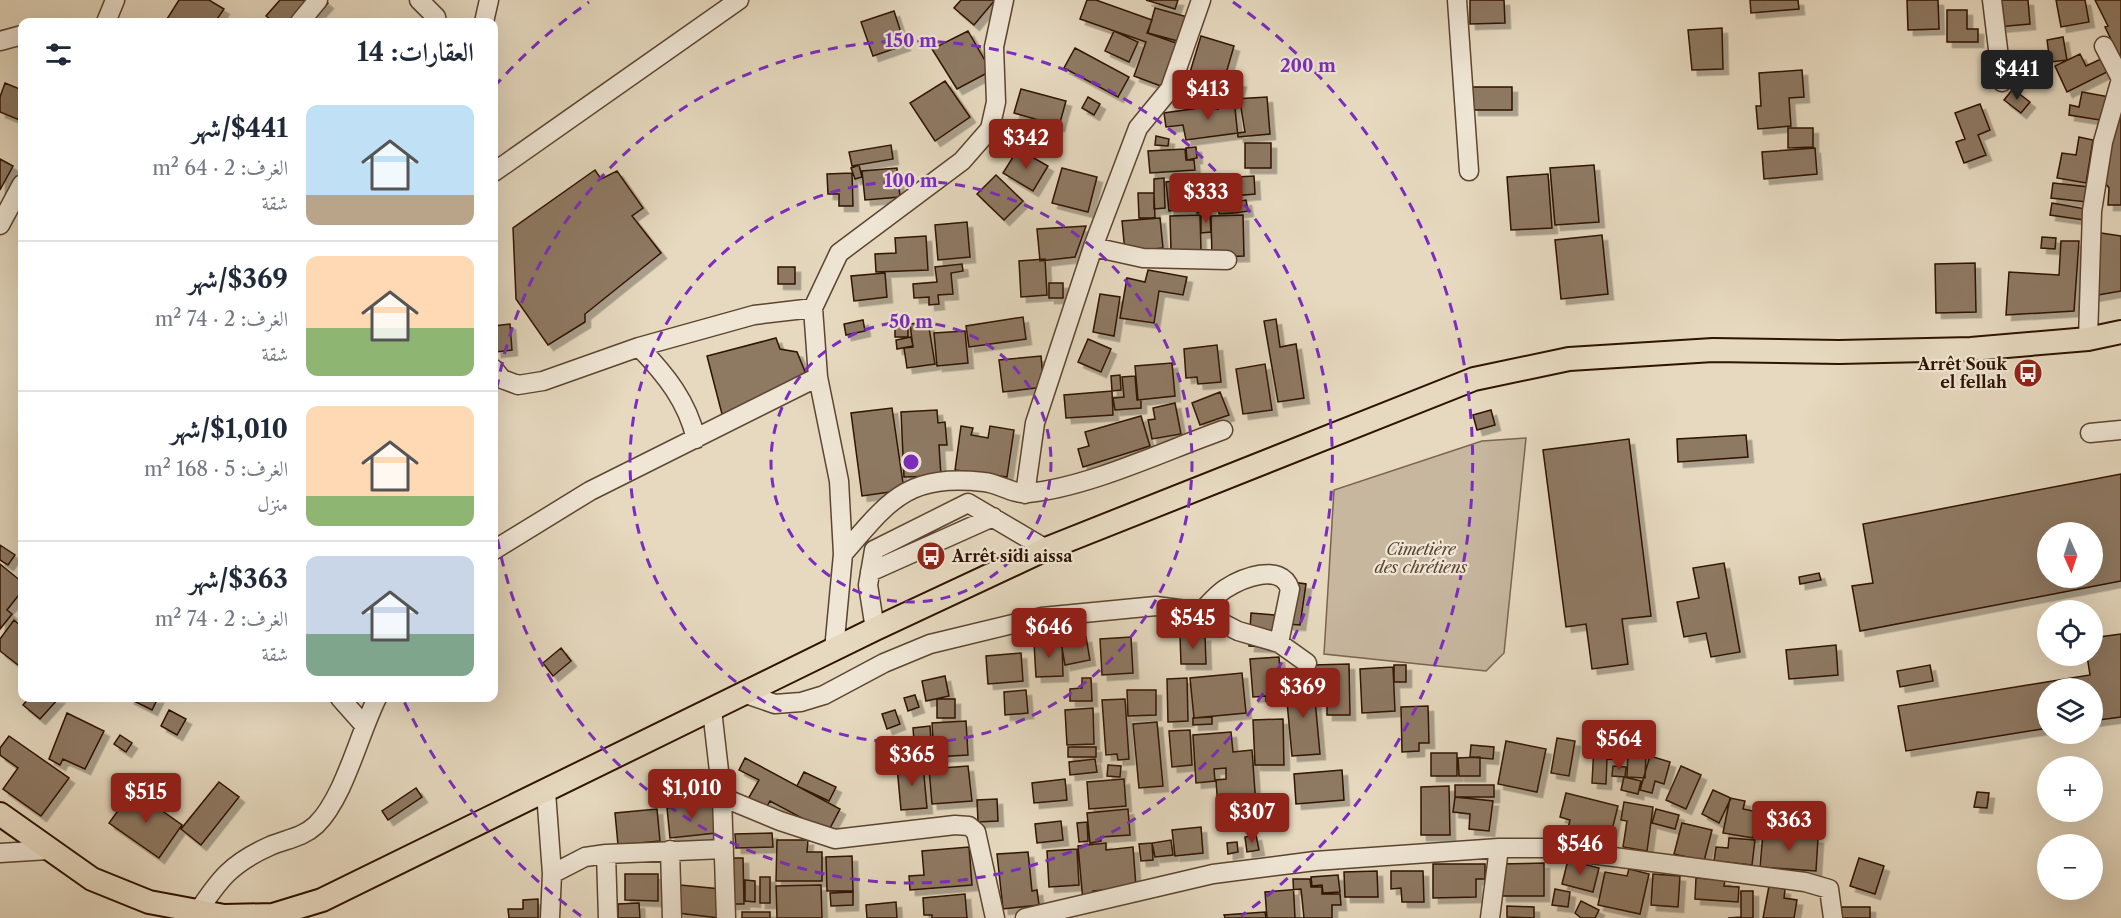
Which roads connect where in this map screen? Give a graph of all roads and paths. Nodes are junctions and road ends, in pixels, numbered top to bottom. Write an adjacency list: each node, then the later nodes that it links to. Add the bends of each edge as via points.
1 (115, 0): 10 (street)
2 (318, 0): 11 (street)
3 (419, 0): 12 (street)
4 (489, 0): 13 (street)
5 (739, 0): 18 (street)
6 (1004, 0): 24 (street, via 994,47 996,102 990,129 962,161 839,253)
7 (1201, 0): 22 (street, via 1170,88 1138,128)
8 (1457, 0): 19 (street)
9 (1992, 0): 17 (street)
10 (108, 18)
11 (303, 18)
12 (436, 18)
13 (485, 18)
14 (18, 36): 15 (street)
15 (0, 41)
16 (2104, 46): 26 (street, via 2121,79 2103,142 2092,211)
17 (2002, 82)
18 (498, 169)
19 (1469, 171)
20 (18, 191): 21 (street)
21 (0, 225)
22 (1093, 247): 23 (street, via 1143,258); 34 (street, via 1035,423)
23 (1227, 260)
24 (813, 308): 27 (street, via 754,315); 28 (street)
25 (2121, 332): 26 (main road)
26 (2088, 339): 36 (main road, via 1971,349 1713,350 1569,359 1474,379)
27 (639, 347): 29 (street, via 543,381 518,385); 33 (street, via 678,392 691,417)
28 (818, 377): 33 (street); 37 (street, via 839,481)
29 (498, 379)
30 (1223, 430): 34 (street, via 1084,480)
31 (2121, 430): 32 (street)
32 (2090, 433)
33 (696, 439): 35 (street, via 590,491)
34 (1025, 494): 37 (street, via 992,483 957,479 914,487 895,498)
35 (498, 548)
36 (1046, 549): 39 (main road); 39 (street, via 969,503 874,550 868,585)
37 (843, 554): 41 (street)
38 (1201, 612): 40 (street, via 1238,631); 40 (street, via 1235,584 1279,575 1290,590); 43 (street, via 1156,606 1042,617 930,644 824,695 801,702 775,704)
39 (875, 629): 41 (main road)
40 (1279, 643): 42 (street)
41 (834, 650): 43 (main road)
42 (1307, 663)
43 (743, 693): 46 (main road)
44 (344, 702): 47 (street)
45 (375, 702): 47 (street)
46 (712, 710): 48 (main road); 49 (street)
47 (364, 725): 58 (street, via 339,792 327,812 296,838 272,845 225,872)
48 (546, 792): 57 (street); 60 (main road, via 322,900 273,915)
49 (722, 797): 52 (street); 65 (street, via 835,838 969,826 978,832)
50 (0, 814): 53 (main road)
51 (1499, 848): 59 (street, via 1315,861 1213,874); 67 (street); 68 (street, via 1545,848 1805,882 1829,889)
52 (724, 849): 54 (street); 64 (street)
53 (48, 850): 55 (street); 58 (main road, via 92,879 149,902)
54 (670, 850): 56 (street); 63 (street)
55 (0, 853)
56 (606, 854): 57 (street, via 585,857); 62 (street)
57 (552, 874): 61 (street)
58 (197, 913): 60 (main road)
59 (1061, 915): 66 (street)
60 (224, 917)
61 (550, 918)
62 (608, 918)
63 (672, 918)
64 (726, 918)
65 (995, 918)
66 (1025, 918)
67 (1490, 918)
68 (1833, 918)

